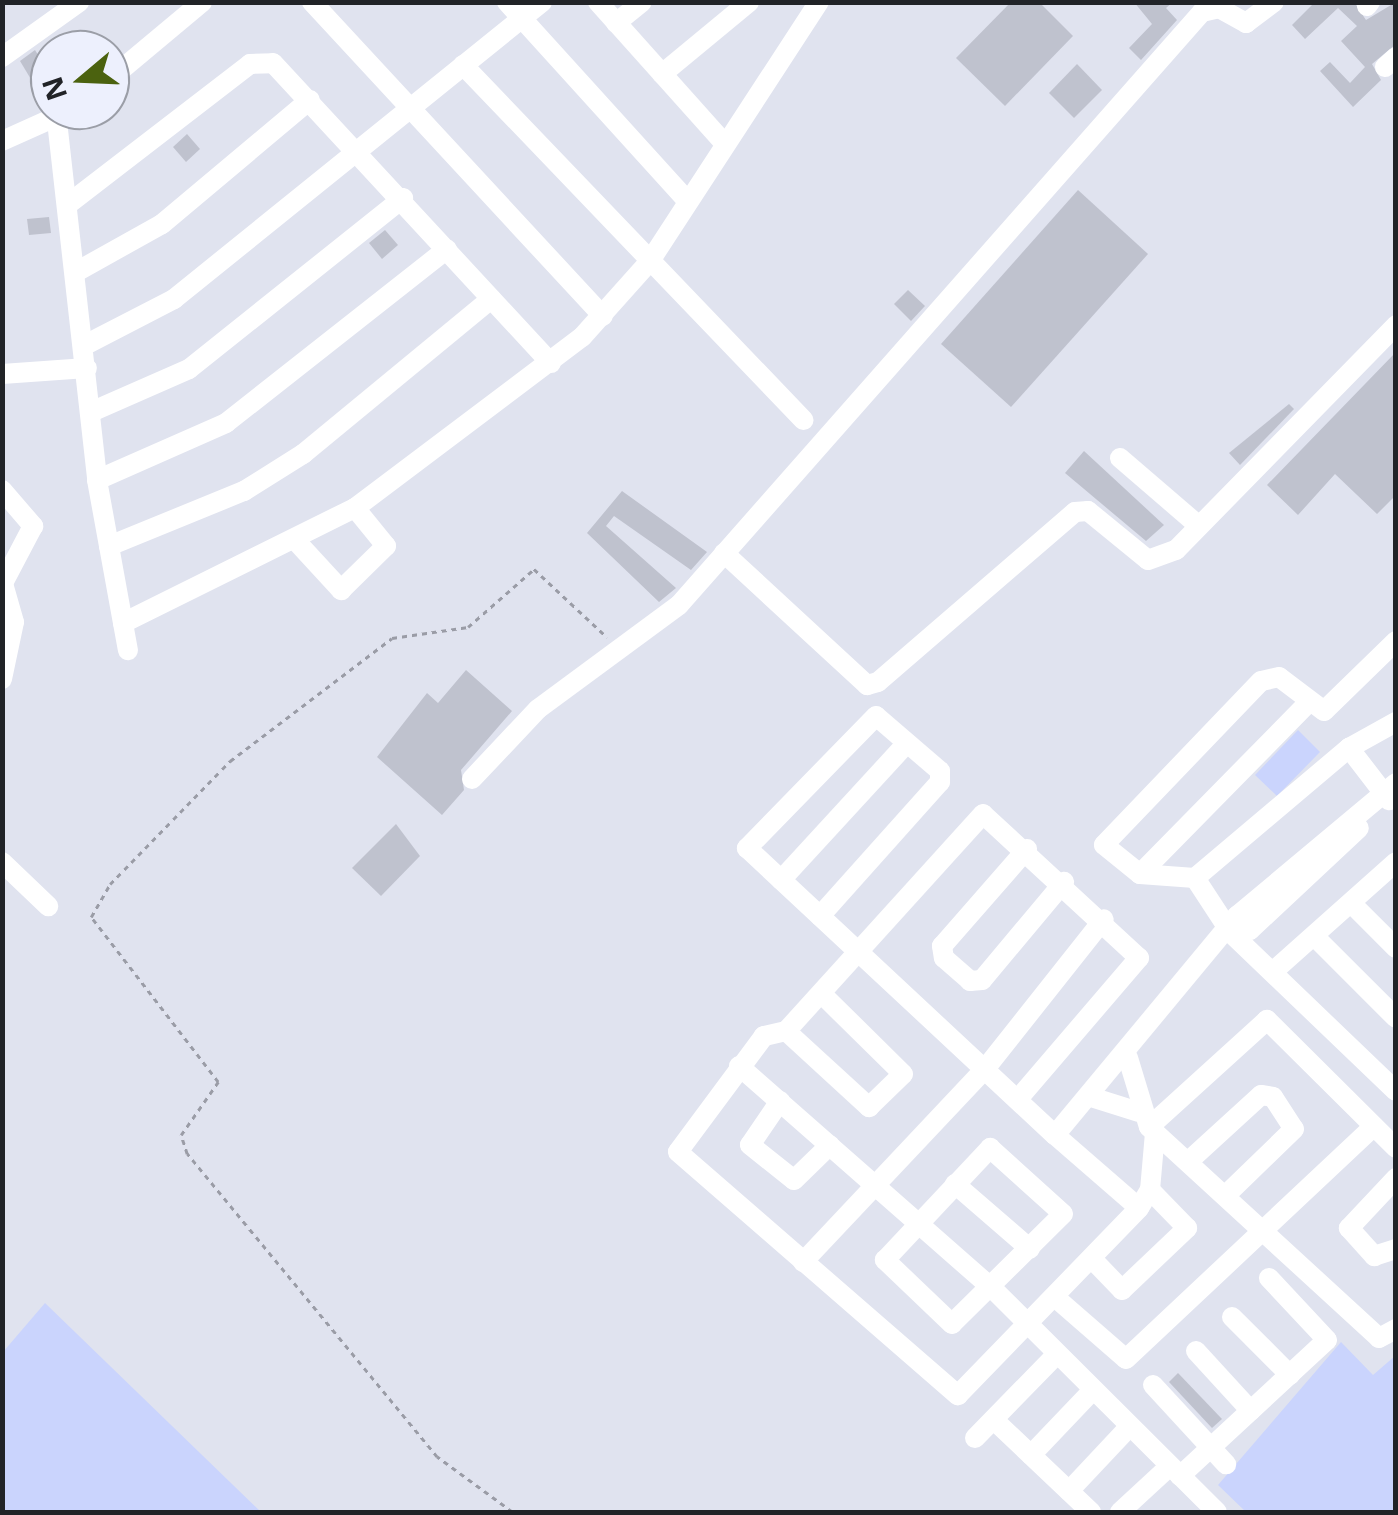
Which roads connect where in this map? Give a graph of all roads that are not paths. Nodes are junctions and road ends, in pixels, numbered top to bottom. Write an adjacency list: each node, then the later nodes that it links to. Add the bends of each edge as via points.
1 (202, 2): 14 (street)
2 (312, 2): 18 (street)
3 (507, 2): 11 (street)
4 (542, 2): 11 (street)
5 (598, 2): 12 (street)
6 (642, 2): 12 (street)
7 (749, 2): 16 (street)
8 (819, 2): 22 (street)
9 (1274, 2): 46 (street, via 1246,23 1219,8 1202,12)
10 (67, 6): 13 (street)
11 (522, 18): 15 (street); 25 (street)
12 (616, 23): 16 (street)
13 (2, 57)
14 (130, 62)
15 (463, 65): 18 (street); 28 (street)
16 (662, 74): 22 (street)
17 (310, 100): 23 (street); 26 (street, via 273,64 250,64); 29 (street, via 162,224)
18 (410, 106): 23 (street); 31 (street)
19 (30, 130): 21 (street)
20 (65, 130): 26 (street)
21 (2, 141)
22 (723, 142): 25 (street)
23 (356, 148): 24 (street); 33 (street, via 174,299)
24 (403, 198): 27 (street); 37 (street, via 189,369)
25 (685, 198): 28 (street)
26 (68, 206): 29 (street)
27 (447, 250): 30 (street); 40 (street, via 226,423)
28 (650, 261): 31 (street); 38 (street)
29 (76, 272): 33 (street)
30 (491, 298): 34 (street); 45 (street, via 302,454 244,491)
31 (604, 316): 34 (street)
32 (1396, 325): 43 (street)
33 (84, 345): 35 (street)
34 (551, 363): 42 (street)
35 (87, 368): 36 (street); 37 (street)
36 (2, 374)
37 (91, 412): 40 (street)
38 (803, 420)
39 (1120, 458): 43 (street)
40 (97, 480): 45 (street)
41 (2, 490): 47 (street, via 32,526)
42 (354, 508): 44 (street); 44 (street, via 386,546 341,590)
43 (1199, 526): 46 (street, via 1148,560 1088,511 1075,512 866,685)
44 (296, 541): 48 (street)
45 (109, 546): 48 (street)
46 (724, 553): 56 (street, via 622,652 538,710)
47 (3, 584): 51 (street, via 14,622)
48 (123, 622): 50 (street)
49 (1396, 642): 52 (street, via 1324,711)
50 (128, 650)
51 (2, 679)
52 (1308, 703): 61 (street); 61 (street, via 1278,677 1261,681 1104,836 1108,852)
53 (1396, 722): 55 (street)
54 (907, 743): 63 (street); 63 (street, via 868,717 746,841); 67 (street, via 940,771 940,782)
55 (1349, 748): 57 (street); 62 (street)
56 (472, 779)
57 (1391, 793): 69 (street, via 1316,860 1237,916)
58 (1027, 849): 64 (street); 64 (street, via 942,946 944,958 970,982 982,980); 72 (street, via 990,814 979,816)
59 (2, 862): 66 (street)
60 (1394, 867): 65 (street)
61 (1140, 874): 62 (street)
62 (1195, 878): 69 (street)
63 (781, 880): 67 (street)
64 (1064, 882): 68 (street)
65 (1353, 904): 70 (street); 71 (street)
66 (48, 906)
67 (820, 916): 72 (street)
68 (1104, 918): 79 (street); 82 (street, via 1138,950 1139,966)
69 (1232, 933): 73 (street); 77 (street)
70 (1318, 940): 73 (street); 75 (street)
71 (1396, 948)
72 (859, 952): 74 (street); 79 (street)
73 (1277, 968): 80 (street)
74 (821, 993): 76 (street); 76 (street, via 903,1074 869,1106)
75 (1396, 1018)
76 (786, 1031): 78 (street, via 772,1030)
77 (1128, 1058): 81 (street); 84 (street)
78 (739, 1066): 83 (street); 99 (street, via 678,1152)
79 (985, 1069): 82 (street); 92 (street)
80 (1396, 1091)
81 (1091, 1097): 84 (street); 86 (street)
82 (1018, 1099): 86 (street)
83 (780, 1101): 87 (street); 87 (street, via 750,1145 794,1180)
84 (1148, 1124): 85 (street, via 1267,1020); 89 (street); 94 (street)
85 (1374, 1126): 88 (street); 96 (street)
86 (1055, 1135): 94 (street)
87 (830, 1145): 92 (street)
88 (1396, 1148)
89 (1192, 1160): 93 (street); 93 (street, via 1261,1094 1273,1097 1294,1129)
90 (1396, 1178): 98 (street, via 1349,1228 1374,1256)
91 (955, 1184): 95 (street); 97 (street); 97 (street, via 994,1149 1063,1214)
92 (876, 1185): 95 (street); 99 (street)
93 (1227, 1194): 96 (street)
94 (1144, 1199): 100 (street); 100 (street, via 1187,1228 1122,1290)
95 (919, 1223): 102 (street); 102 (street, via 885,1263 949,1323)
96 (1265, 1230): 103 (street, via 1122,1361); 106 (street, via 1378,1338)
97 (1030, 1249): 102 (street)
98 (1396, 1249)
99 (803, 1262): 105 (street, via 958,1395)
100 (1095, 1262): 103 (street)
101 (1269, 1278): 109 (street, via 1326,1335)
102 (991, 1287): 105 (street)
103 (1058, 1299): 105 (street)
104 (1232, 1317): 109 (street)
105 (1030, 1327): 108 (street)
106 (1396, 1329)
107 (1196, 1351): 112 (street)
108 (1057, 1354): 111 (street); 113 (street)
109 (1290, 1375): 112 (street)
110 (1153, 1385): 116 (street)
111 (1093, 1390): 114 (street); 117 (street)
112 (1251, 1411): 116 (street)
113 (994, 1420): 115 (street); 117 (street)
114 (1130, 1426): 119 (street); 120 (street)
115 (975, 1438)
116 (1211, 1448): 118 (street); 119 (street)
117 (1031, 1455): 120 (street)
118 (1226, 1464)
119 (1175, 1471): 121 (street); 123 (street)
120 (1069, 1492): 122 (street)
121 (1206, 1509)
122 (1090, 1512)
123 (1120, 1512)

